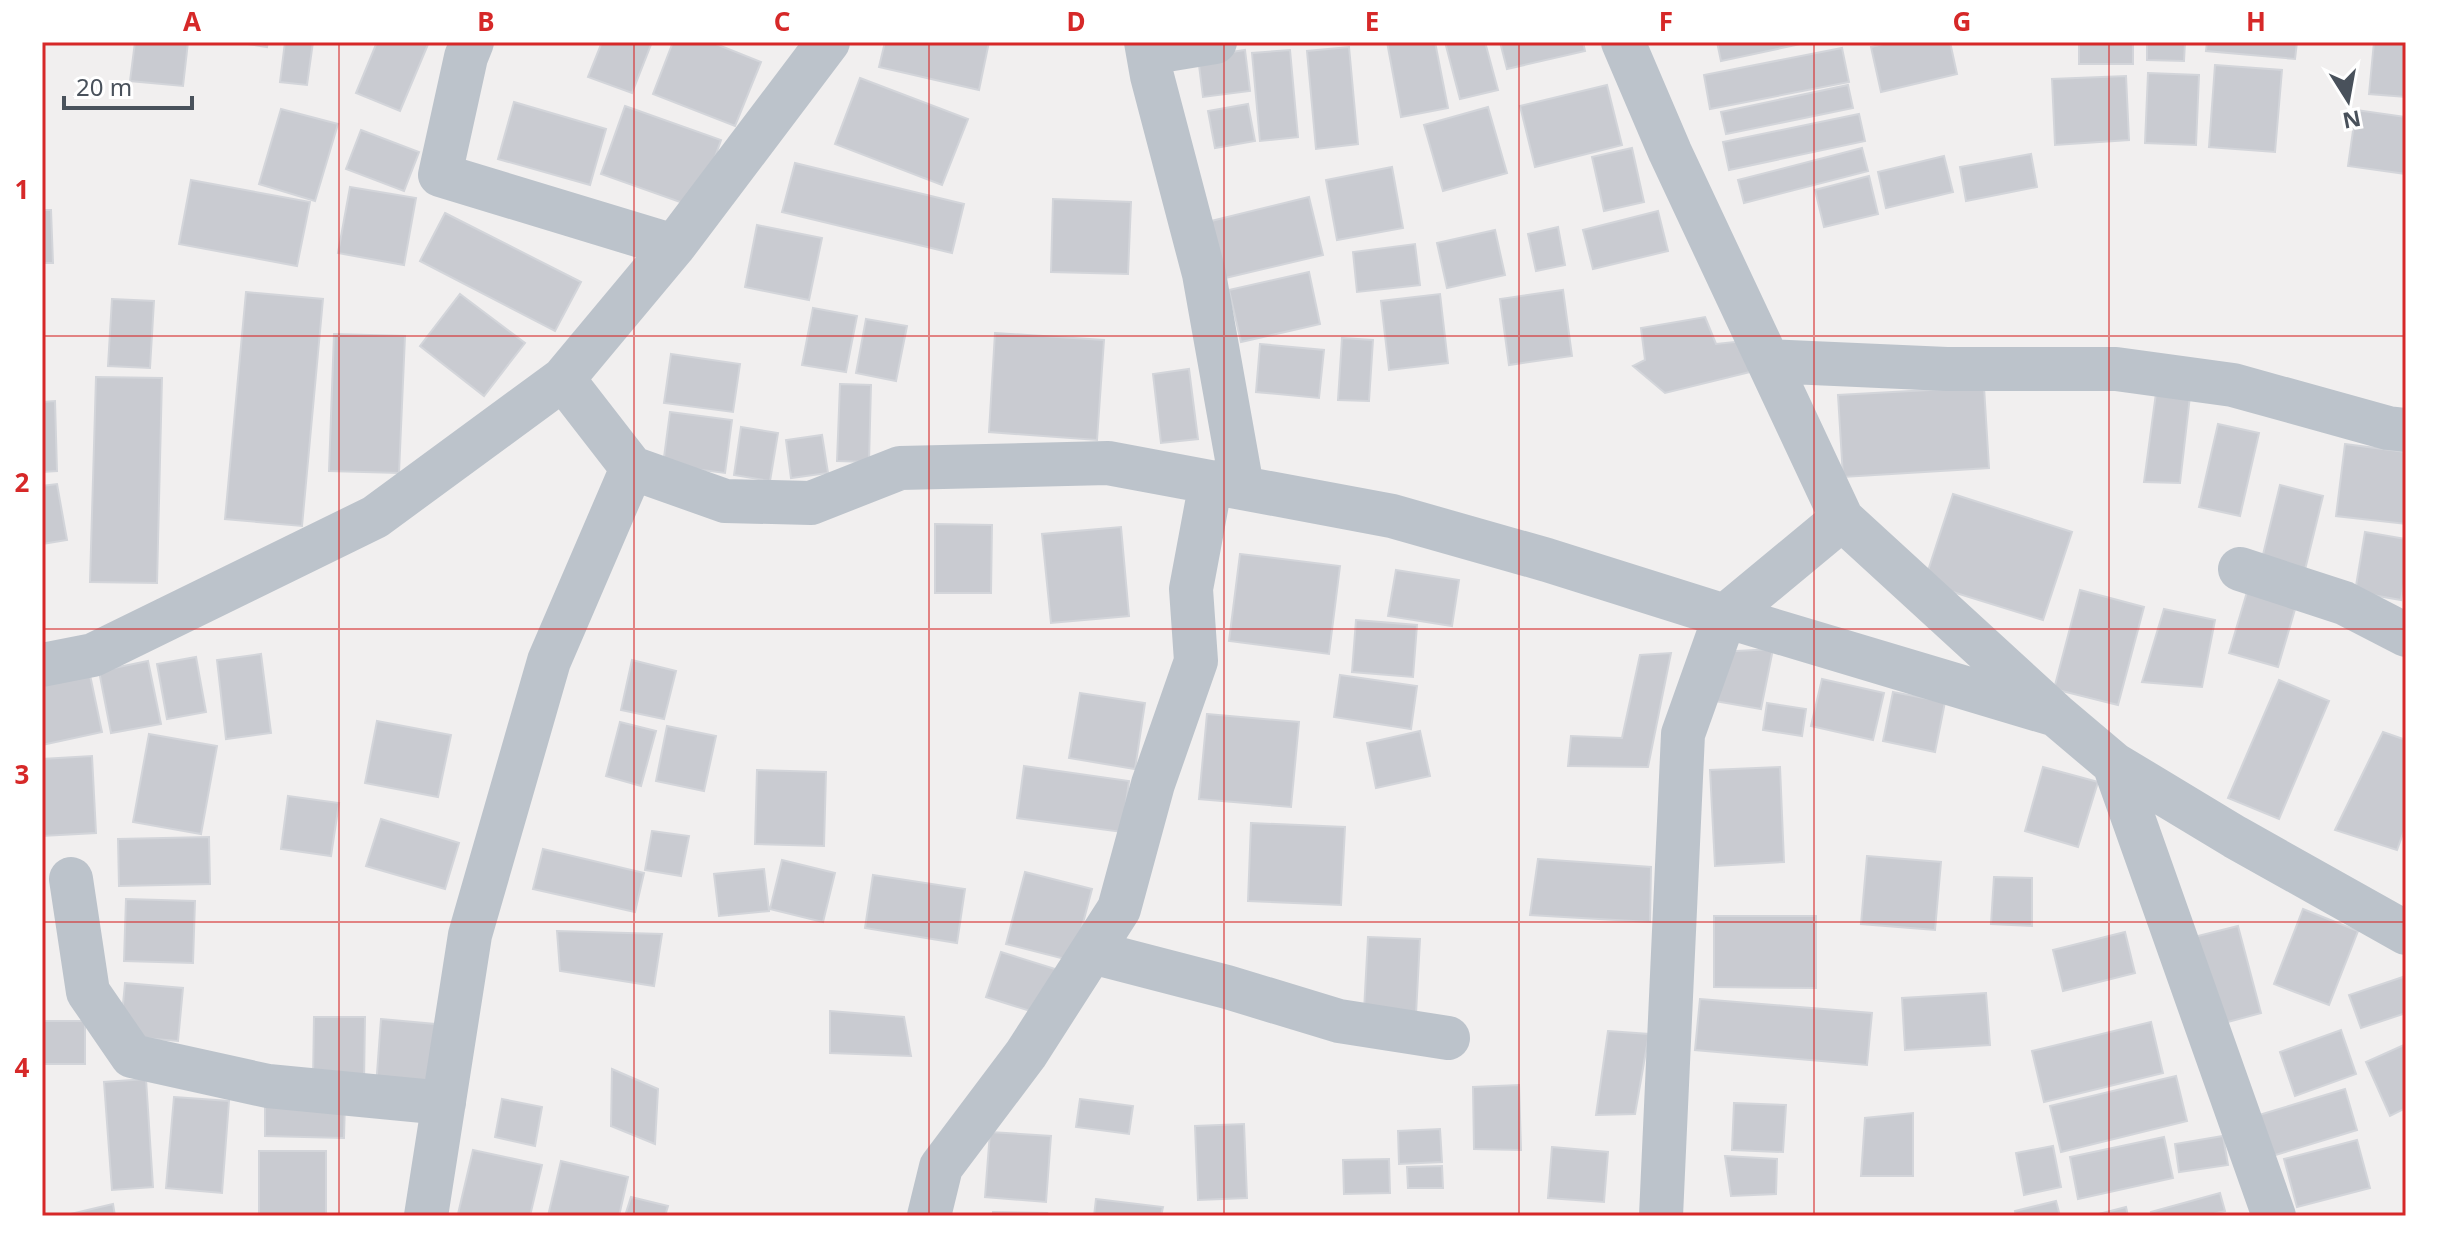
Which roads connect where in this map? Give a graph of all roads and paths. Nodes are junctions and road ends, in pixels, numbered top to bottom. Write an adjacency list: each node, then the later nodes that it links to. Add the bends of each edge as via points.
1 (472, 42): 6 (street, via 440,175)
2 (1215, 42): 5 (street)
3 (1623, 42): 7 (street)
4 (822, 43): 6 (street)
5 (1147, 47): 11 (street, via 1204,274)
6 (674, 246): 8 (street)
7 (1768, 361): 9 (street, via 2116,369 2233,385); 12 (street)
8 (563, 379): 10 (street); 16 (street, via 375,517 93,655)
9 (2406, 430)
10 (632, 468): 11 (street, via 725,501 811,503 900,468 1108,463); 23 (street, via 549,661 470,935)
11 (1227, 485): 14 (street, via 1392,516); 21 (street, via 1191,589 1196,661 1153,784 1119,909)
12 (1842, 519): 14 (street); 17 (street)
13 (2240, 569): 15 (street, via 2344,603)
14 (1725, 616): 17 (street); 26 (street, via 1683,734)
15 (2406, 635)
16 (42, 665)
17 (2056, 715): 18 (street)
18 (2114, 764): 20 (street); 27 (street)
19 (71, 879): 23 (street, via 88,992 132,1056 268,1086)
20 (2406, 933)
21 (1092, 952): 22 (street, via 1339,1021); 25 (street, via 1026,1054 941,1167)
22 (1448, 1038)
23 (444, 1103): 24 (street)
24 (426, 1216)
25 (929, 1216)
26 (1661, 1216)
27 (2274, 1216)

